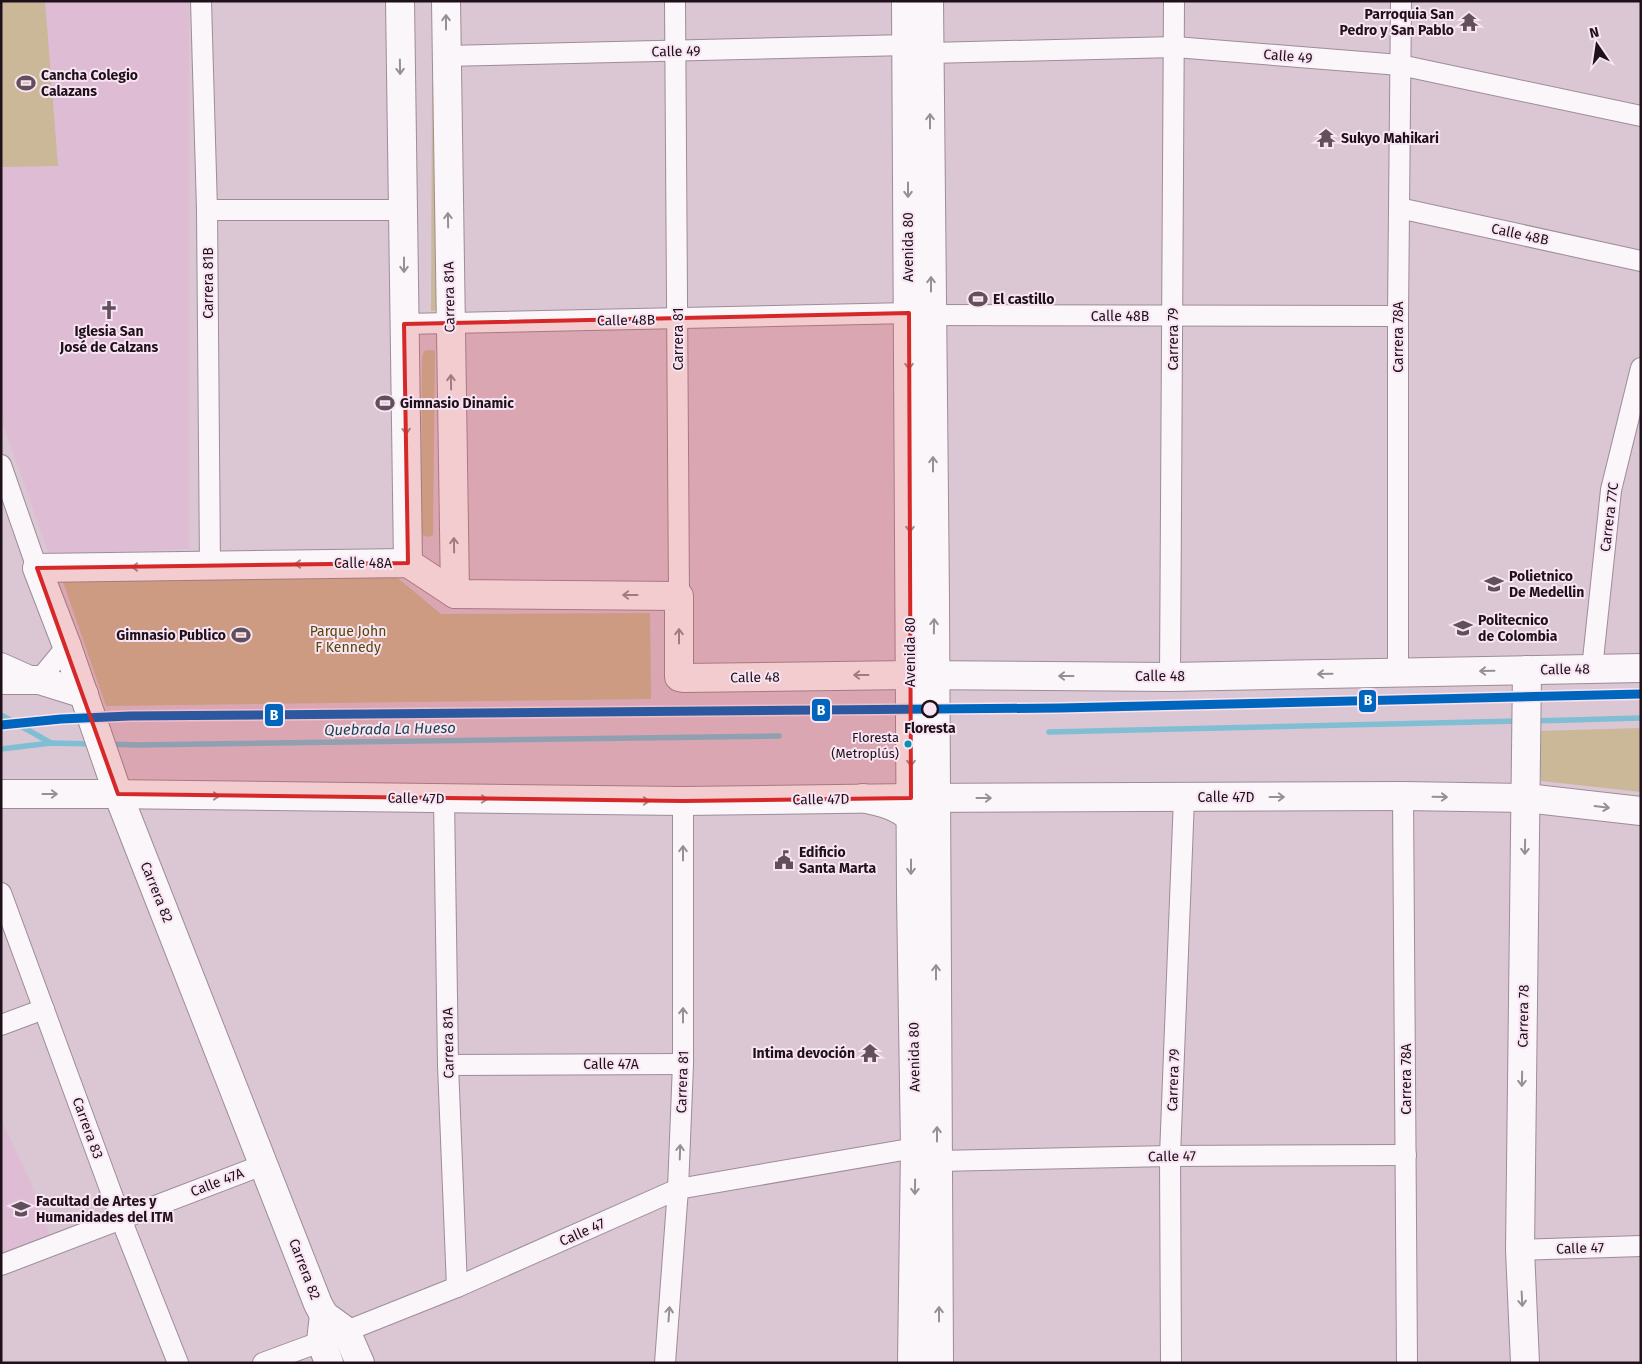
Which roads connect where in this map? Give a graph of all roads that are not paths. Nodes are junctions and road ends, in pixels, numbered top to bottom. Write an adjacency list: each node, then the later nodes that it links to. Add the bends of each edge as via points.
1 (201, 1): 16 (street, Carrera 81B)
2 (400, 1): 17 (street, one-way to 17)
3 (446, 1): 12 (street, Carrera 81A, one-way to 3)
4 (675, 1): 11 (street, Carrera 81)
5 (906, 1): 10 (street, Avenida 80)
6 (929, 1): 10 (street, Avenida 80)
7 (1174, 1): 9 (street, Carrera 79)
8 (1401, 1): 13 (street, Carrera 78A)
9 (1175, 47): 10 (street, Calle 49); 13 (street, Calle 49); 20 (street, Carrera 79)
10 (918, 49): 11 (street, Calle 49); 19 (street, Avenida 80)
11 (675, 51): 12 (street, Calle 49); 22 (street, Carrera 81)
12 (446, 56): 23 (street, Carrera 81A, one-way to 12)
13 (1400, 65): 14 (street, Calle 49); 15 (street, Carrera 78A)
14 (1641, 116)
15 (1399, 208): 18 (street, Calle 48B); 21 (street, Carrera 78A)
16 (207, 210): 17 (street); 28 (street, Carrera 81B)
17 (404, 210): 24 (street, one-way to 24)
18 (1641, 261)
19 (920, 314): 20 (street, Calle 48B); 22 (street, Calle 48B); 38 (street, Avenida 80, via 935,599)
20 (1173, 316): 21 (street, Calle 48B); 40 (street, Carrera 79)
21 (1398, 316): 37 (street, Carrera 78A)
22 (678, 318): 23 (street, Calle 48B); 31 (street, Carrera 81)
23 (450, 323): 24 (street, Calle 48B); 30 (street, Carrera 81A, one-way to 23)
24 (404, 324): 27 (street, one-way to 27)
25 (1641, 368): 35 (street, Carrera 77C, via 1611,490)
26 (1, 465): 29 (street, Carrera 82)
27 (408, 563): 28 (street, Calle 48A, one-way to 28); 30 (street, Calle 48A)
28 (210, 565): 29 (street, Calle 48A, one-way to 29)
29 (37, 568): 32 (street, Carrera 82)
30 (455, 594): 31 (street, one-way to 30)
31 (679, 596): 39 (street, Carrera 81, one-way to 31)
32 (67, 646): 42 (street); 43 (street, Carrera 82)
33 (1, 663): 42 (street)
34 (1641, 668): 35 (street, Calle 48)
35 (1592, 669): 36 (street, Calle 48)
36 (1527, 670): 37 (street, Calle 48, one-way to 37); 48 (street, Carrera 78)
37 (1398, 672): 40 (street, Calle 48, one-way to 40)
38 (922, 675): 39 (street, Calle 48, one-way to 39); 40 (street, Calle 48, one-way to 38); 51 (street, Avenida 80)
39 (679, 677)
40 (1170, 677)
41 (1, 680): 42 (street)
42 (39, 680): 43 (street)
43 (87, 703): 45 (street, Carrera 82)
44 (1, 794): 45 (street, Calle 47D, one-way to 45)
45 (118, 794): 49 (street, Calle 47D, one-way to 49); 61 (street, Carrera 82)
46 (1403, 796): 47 (street, Calle 47D, one-way to 46); 48 (street, Calle 47D, one-way to 48); 59 (street, Carrera 78A)
47 (1184, 798): 51 (street, Calle 47D, one-way to 47); 60 (street, Carrera 79)
48 (1526, 798): 52 (street, Calle 47D, one-way to 52); 65 (street, Carrera 78, one-way to 65)
49 (444, 799): 50 (street, Calle 47D, one-way to 50); 57 (street, Carrera 81A)
50 (682, 801): 51 (street, Calle 47D, via 863,798); 56 (street, Carrera 81, one-way to 50)
51 (919, 805): 58 (street, Avenida 80)
52 (1641, 812)
53 (1, 892): 54 (street, Carrera 83)
54 (44, 1009): 55 (street); 63 (street, Carrera 83)
55 (1, 1025)
56 (683, 1064): 57 (street, Calle 47A); 62 (street, Carrera 81, one-way to 56)
57 (448, 1065): 67 (street, Carrera 81A)
58 (926, 1154): 60 (street, Calle 47); 62 (street, Calle 47); 74 (street, Avenida 80, one-way to 74); 75 (street, Avenida 80, one-way to 58)
59 (1406, 1155): 60 (street, Calle 47); 77 (street, Carrera 78A)
60 (1170, 1156): 76 (street, Carrera 79)
61 (265, 1164): 63 (street, Calle 47A); 69 (street, Carrera 82)
62 (678, 1189): 67 (street, Calle 47); 73 (street, Carrera 81, one-way to 62)
63 (121, 1219): 66 (street, Calle 47A); 70 (street, Carrera 83)
64 (1641, 1246): 65 (street, Calle 47)
65 (1520, 1250): 78 (street, Carrera 78, one-way to 78)
66 (1, 1265)
67 (457, 1287): 68 (street, Calle 47)
68 (346, 1331): 69 (street, Carrera 82); 72 (street)
69 (325, 1340): 71 (street)
70 (178, 1363)
71 (262, 1363)
72 (360, 1363)
73 (665, 1363)
74 (912, 1363)
75 (939, 1363)
76 (1171, 1363)
77 (1407, 1363)
78 (1525, 1363)

